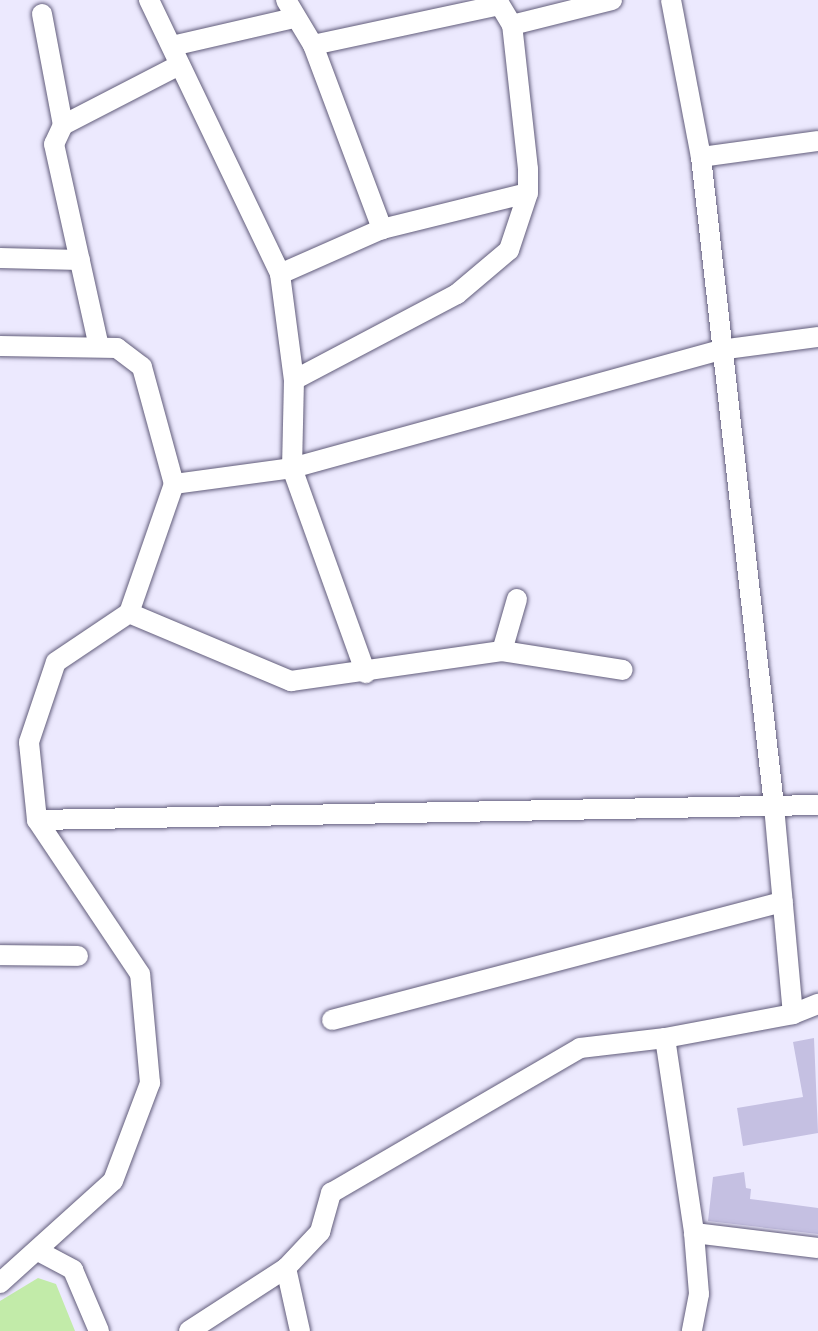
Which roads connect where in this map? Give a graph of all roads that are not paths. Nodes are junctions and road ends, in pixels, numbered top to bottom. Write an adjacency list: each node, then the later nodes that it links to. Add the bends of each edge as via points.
1 (149, 0): 9 (street)
2 (612, 0): 7 (street)
3 (671, 0): 12 (street)
4 (498, 2): 7 (street); 8 (street)
5 (290, 9): 8 (street); 9 (street)
6 (42, 14): 10 (street)
7 (512, 25): 13 (street)
8 (313, 45): 14 (street)
9 (176, 56): 10 (street); 17 (street)
10 (63, 125): 16 (street, via 54,144)
11 (818, 141): 12 (street)
12 (701, 157): 21 (street)
13 (528, 192): 14 (street); 22 (street, via 509,250 457,294)
14 (382, 229): 17 (street)
15 (0, 258): 16 (street)
16 (80, 260): 20 (street)
17 (280, 274): 22 (street)
18 (818, 337): 21 (street)
19 (0, 346): 20 (street)
20 (99, 347): 24 (street, via 118,348 142,367)
21 (719, 350): 23 (street); 31 (street)
22 (294, 380): 23 (street)
23 (292, 468): 24 (street); 29 (street)
24 (174, 484): 26 (street)
25 (518, 599): 27 (street)
26 (130, 613): 29 (street, via 292,681); 32 (street, via 56,662 29,742)
27 (502, 651): 28 (street); 29 (street)
28 (622, 670)
29 (366, 673)
30 (818, 804): 31 (street)
31 (774, 806): 32 (street); 33 (street)
32 (37, 820): 42 (street, via 140,974 150,1083 113,1181)
33 (783, 902): 37 (street); 38 (street)
34 (0, 954): 35 (street)
35 (78, 956)
36 (818, 1004): 37 (street)
37 (793, 1014): 39 (street)
38 (332, 1020)
39 (665, 1038): 40 (street); 43 (street, via 580,1048 331,1193 320,1232)
40 (694, 1233): 41 (street); 48 (street, via 699,1294)
41 (818, 1248)
42 (38, 1251): 44 (street); 45 (street, via 73,1270)
43 (286, 1268): 46 (street); 47 (street)
44 (0, 1283)
45 (99, 1331)
46 (188, 1331)
47 (300, 1331)
48 (692, 1331)

